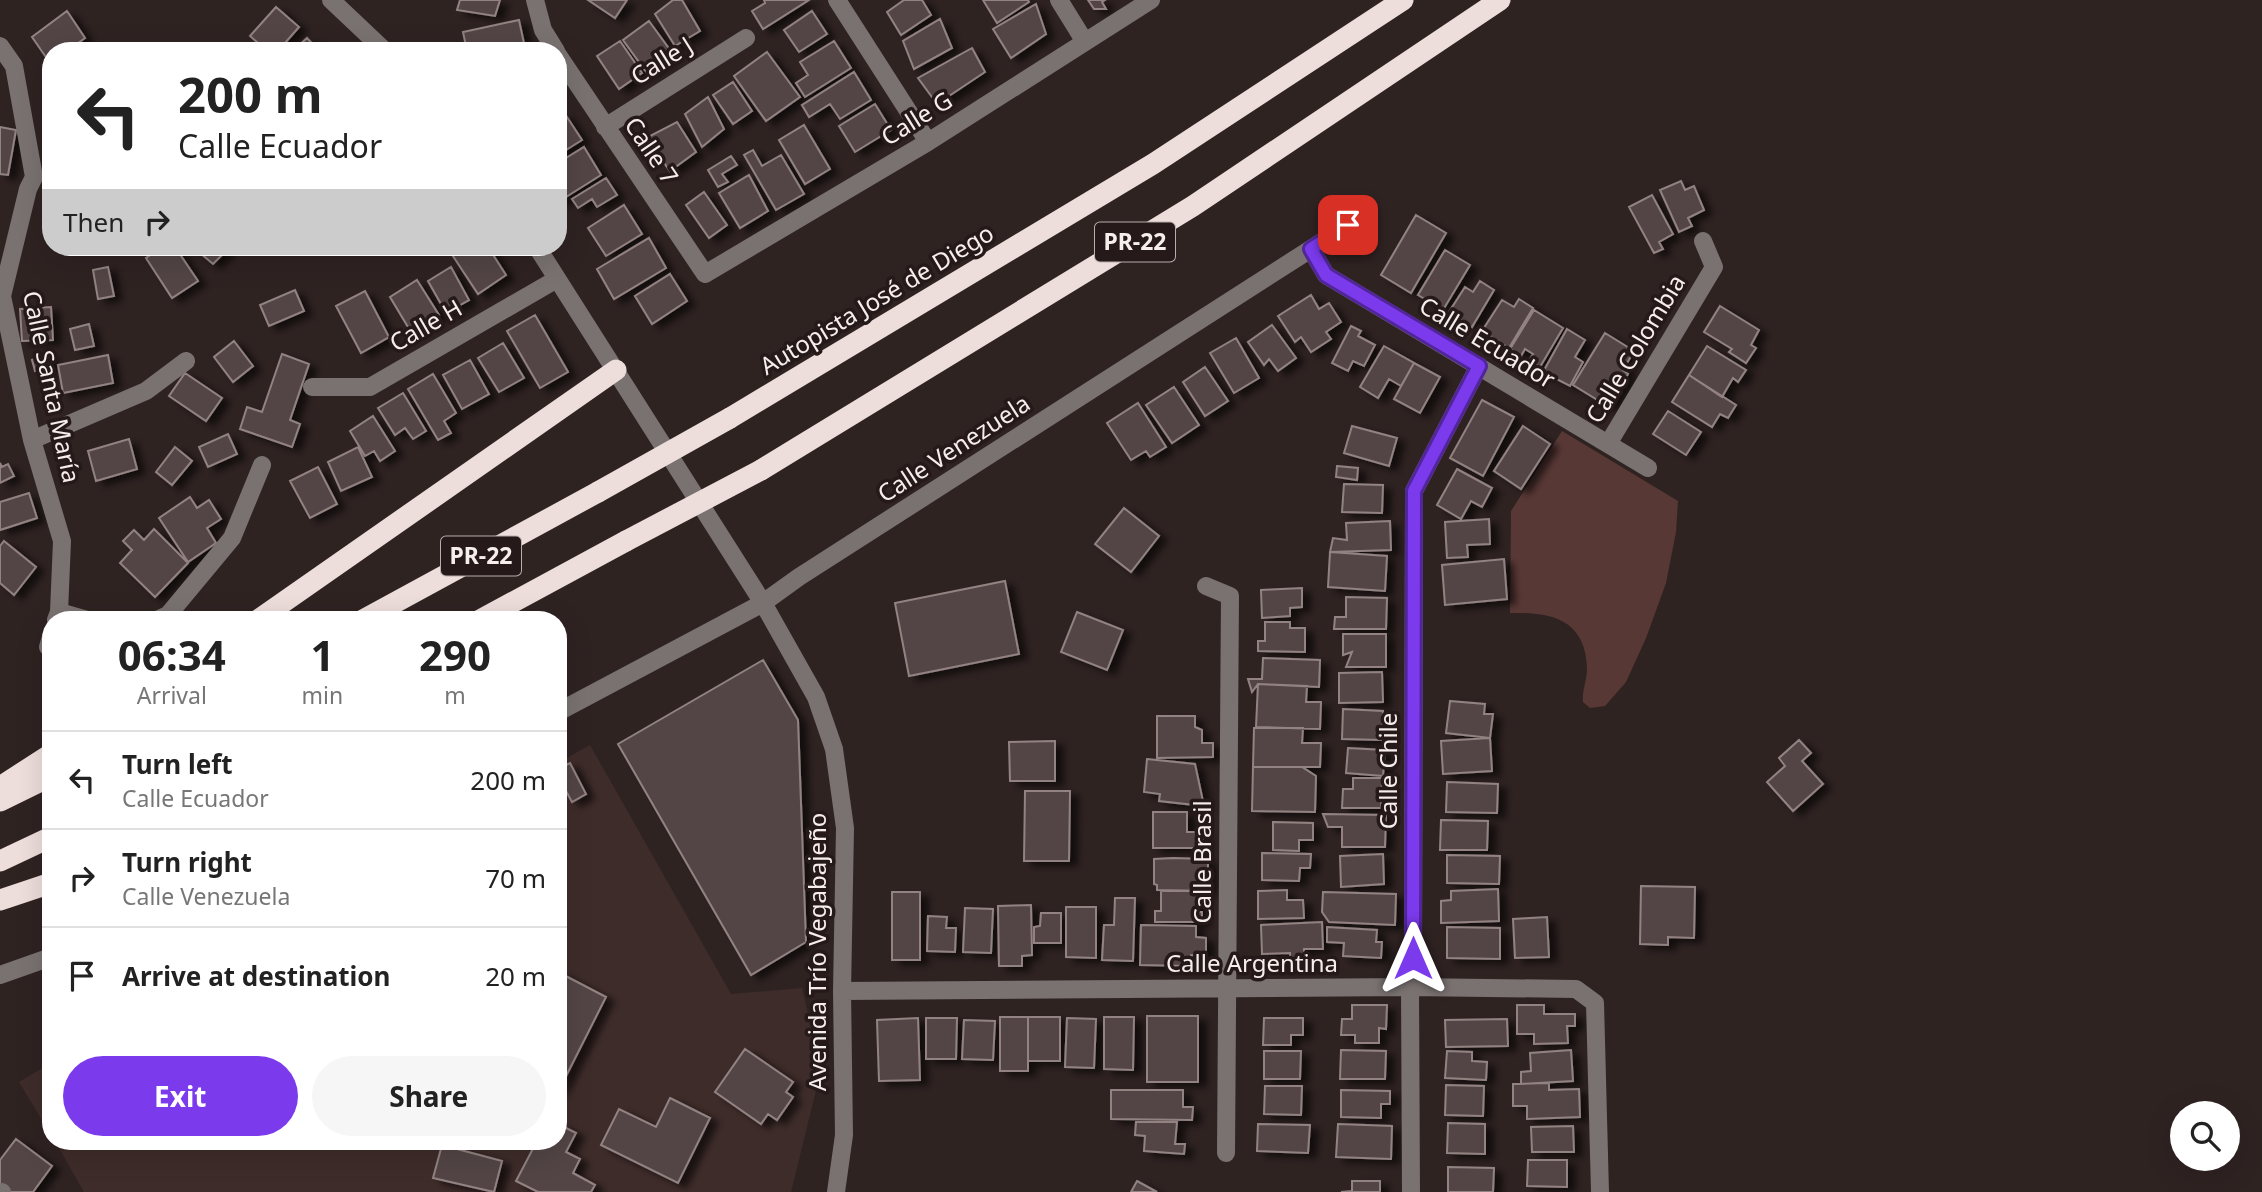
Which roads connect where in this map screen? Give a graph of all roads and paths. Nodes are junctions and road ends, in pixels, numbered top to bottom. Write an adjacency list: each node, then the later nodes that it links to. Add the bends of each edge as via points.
1 (331, 0): 9 (street)
2 (535, 0): 10 (street, Calle 7)
3 (837, 0): 15 (street)
4 (1059, 0): 11 (street)
5 (1151, 0): 11 (street, Calle G)
6 (1403, 0): 36 (highway, Autopista José de Diego / PR-22, bridge, via 1153,164 730,418)
7 (1500, 0): 37 (highway, PR-22, bridge, via 1194,206 761,470)
8 (746, 38): 14 (street, Calle J)
9 (375, 42)
10 (550, 42)
11 (1085, 42): 15 (street, Calle G)
12 (0, 46): 16 (street, Calle Santa María, via 14,66)
13 (567, 68): 14 (street, Calle 7)
14 (605, 127): 21 (street, Calle 7)
15 (929, 142): 21 (street, Calle G)
16 (42, 179): 27 (street, Calle Santa María, via 28,189 2,296)
17 (1367, 213): 19 (street, Calle Venezuela)
18 (1703, 242): 28 (street, Calle Colombia, via 1714,267)
19 (1311, 249): 24 (street, Calle Ecuador, via 1326,275); 32 (street, Calle Venezuela)
20 (543, 256): 22 (street, Avenida Trío Vegabajeño)
21 (705, 274)
22 (557, 279): 25 (street, Avenida Trío Vegabajeño); 26 (street, Calle H, via 370,387)
23 (186, 361): 27 (street, via 146,391)
24 (1479, 366): 28 (street, Calle Ecuador); 49 (street, Calle Chile, via 1414,491)
25 (616, 370): 32 (street, Avenida Trío Vegabajeño); 35 (highway)
26 (312, 387)
27 (32, 439): 33 (street, Calle Santa María, via 62,541)
28 (1608, 444): 30 (street, Calle Ecuador)
29 (262, 465): 34 (street, via 232,538)
30 (1648, 468)
31 (1206, 586): 50 (street, Calle Brasil, via 1230,596)
32 (763, 603): 38 (street, Calle Venezuela); 51 (street, Avenida Trío Vegabajeño, via 816,697 834,748 845,828)
33 (57, 611)
34 (171, 611)
35 (271, 611)
36 (380, 611)
37 (497, 611)
38 (567, 707)
39 (42, 760): 41 (highway)
40 (42, 780): 42 (highway)
41 (0, 787)
42 (0, 800)
43 (42, 841): 44 (highway)
44 (0, 861)
45 (42, 886): 46 (highway)
46 (0, 900)
47 (42, 960): 48 (street)
48 (0, 975)
49 (1410, 987): 50 (street, Calle Argentina); 54 (street, Calle Chile); 55 (street, Calle Argentina, via 1576,989 1595,1003)
50 (1228, 988): 51 (street, Calle Argentina); 52 (street, Calle Brasil)
51 (842, 991): 53 (street, Avenida Trío Vegabajeño, via 844,1135)
52 (1226, 1153)
53 (836, 1192)
54 (1411, 1192)
55 (1600, 1192)

